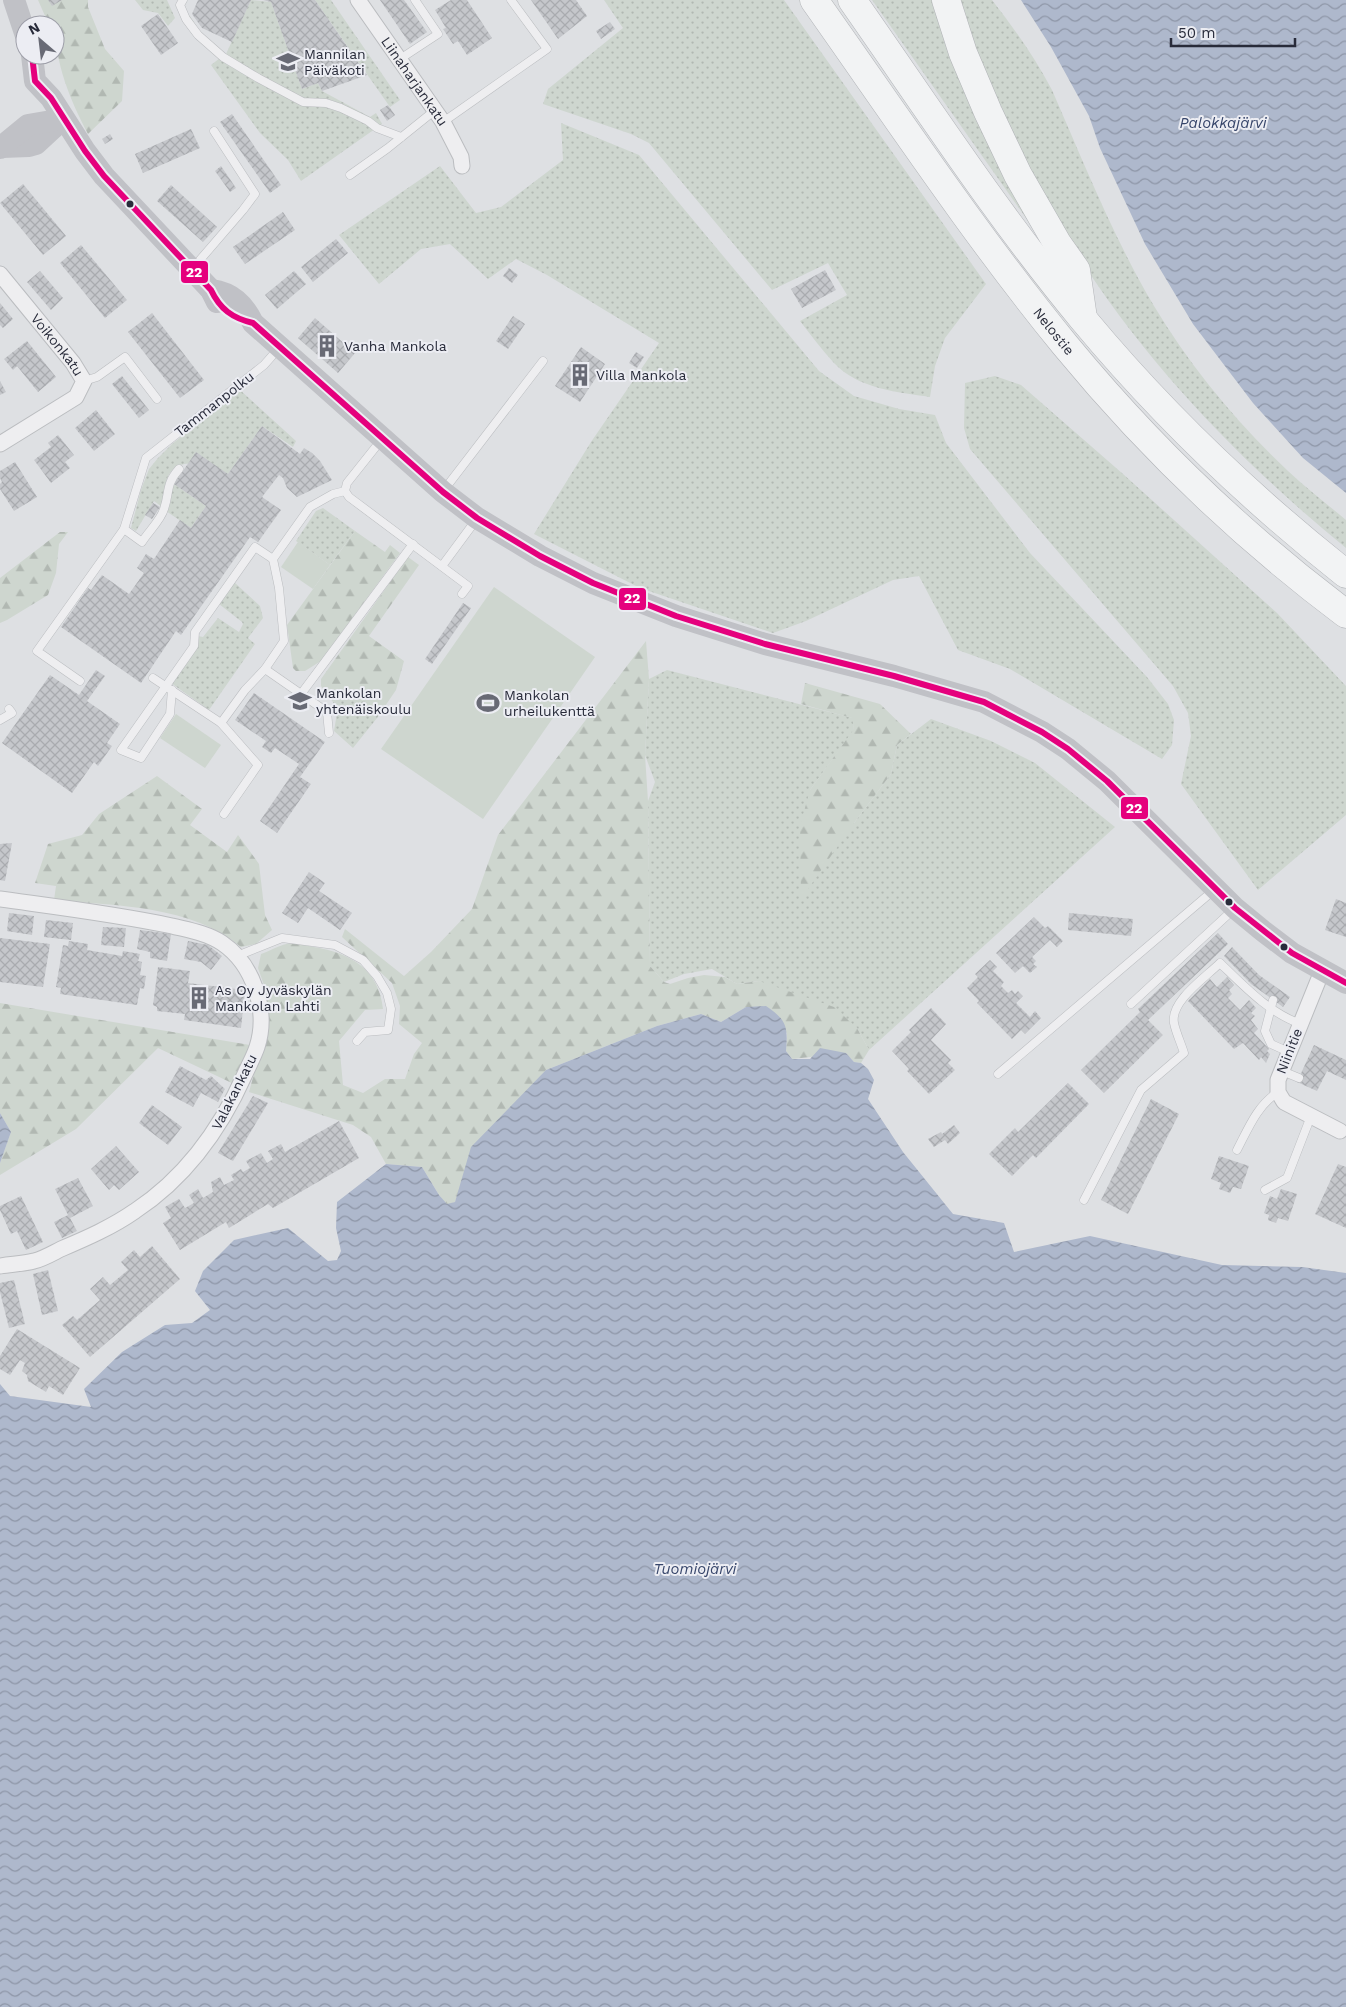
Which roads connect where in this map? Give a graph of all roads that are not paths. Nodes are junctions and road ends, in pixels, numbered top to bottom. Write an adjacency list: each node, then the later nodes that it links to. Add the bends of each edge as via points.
1 (14, 0): 9 (main road)
2 (183, 0): 15 (lane, via 180,5 186,19 198,35 223,57 303,102 341,108)
3 (358, 0): 10 (street, Liinaharjankatu)
4 (415, 0): 10 (lane, via 438,34)
5 (511, 0): 12 (lane, via 546,49)
6 (814, 0): 38 (highway, Nelostie, via 980,235 1066,346 1132,421 1204,494 1293,574)
7 (852, 0): 21 (highway, via 995,203)
8 (946, 0): 21 (highway, via 963,54 1018,175 1076,270)
9 (19, 15)
10 (400, 59): 12 (street, Liinaharjankatu)
11 (34, 65): 13 (main road, via 35,81)
12 (439, 117): 15 (lane); 17 (street, Liinaharjankatu, via 461,156)
13 (63, 118): 16 (main road, via 28,125); 19 (main road, via 104,176)
14 (214, 131): 19 (lane, via 254,194)
15 (401, 137): 18 (lane)
16 (1, 147)
17 (462, 166)
18 (350, 175)
19 (191, 269): 22 (main road, via 212,290 217,303 226,311 238,320 253,323)
20 (0, 274): 24 (street, Voikonkatu)
21 (1084, 319): 36 (highway, via 1207,453)
22 (280, 347): 26 (main road); 32 (lane, Tammanpolku, via 264,365 146,458)
23 (543, 361): 30 (lane)
24 (84, 381): 25 (lane, via 125,357); 27 (street, Voikonkatu, via 76,397)
25 (157, 399)
26 (382, 438): 29 (lane); 30 (main road)
27 (0, 444)
28 (178, 469): 32 (lane, via 167,488 164,510 142,542)
29 (346, 487): 33 (lane, via 349,497); 34 (lane, via 310,507)
30 (443, 492): 31 (main road)
31 (477, 518): 35 (lane); 50 (main road, via 593,583 676,616 765,644 984,702 1068,749 1114,788)
32 (124, 529): 41 (lane, via 37,651)
33 (413, 544): 35 (lane); 44 (lane)
34 (273, 559): 39 (lane, via 284,640); 42 (lane, via 255,547 195,632 194,646)
35 (442, 566): 37 (lane, via 468,586)
36 (1346, 574)
37 (462, 594)
38 (1346, 614)
39 (265, 669): 44 (lane); 47 (lane)
40 (153, 678): 42 (lane)
41 (80, 681)
42 (165, 685): 43 (lane); 43 (lane, via 121,750 142,758 170,714)
43 (172, 690): 47 (lane)
44 (301, 694): 48 (lane, via 326,712)
45 (9, 709): 46 (lane, via 12,713)
46 (0, 720)
47 (221, 723): 49 (lane, via 258,765)
48 (329, 733)
49 (224, 814)
50 (1216, 889): 52 (main road); 62 (lane)
51 (0, 899): 53 (street, Valakankatu, via 58,906 202,933 221,942)
52 (1235, 908): 54 (main road, via 1292,953); 56 (lane)
53 (237, 956): 59 (lane, via 282,938 335,945 363,960 387,993 391,1009 388,1030 365,1032); 70 (street, Valakankatu, via 256,988 261,1018 257,1046 211,1137 183,1170 136,1211 35,1261)
54 (1322, 971): 55 (main road); 58 (street, Niinitie)
55 (1346, 983)
56 (1131, 1004)
57 (1273, 1004): 58 (lane, via 1280,1014); 60 (lane, via 1265,1031 1271,1044); 69 (lane, via 1247,989 1220,963 1182,999 1174,1021 1184,1053 1141,1090)
58 (1300, 1024): 60 (street, Niinitie)
59 (357, 1042)
60 (1289, 1052): 61 (street, Niinitie)
61 (1282, 1070): 63 (lane); 64 (street, Niinitie)
62 (998, 1074)
63 (1299, 1078)
64 (1278, 1092): 65 (street, Niinitie, via 1284,1102); 67 (lane, via 1257,1111)
65 (1311, 1116): 66 (street, Niinitie); 68 (lane, via 1287,1178)
66 (1344, 1133)
67 (1237, 1150)
68 (1265, 1190)
69 (1084, 1200)
70 (0, 1266)

